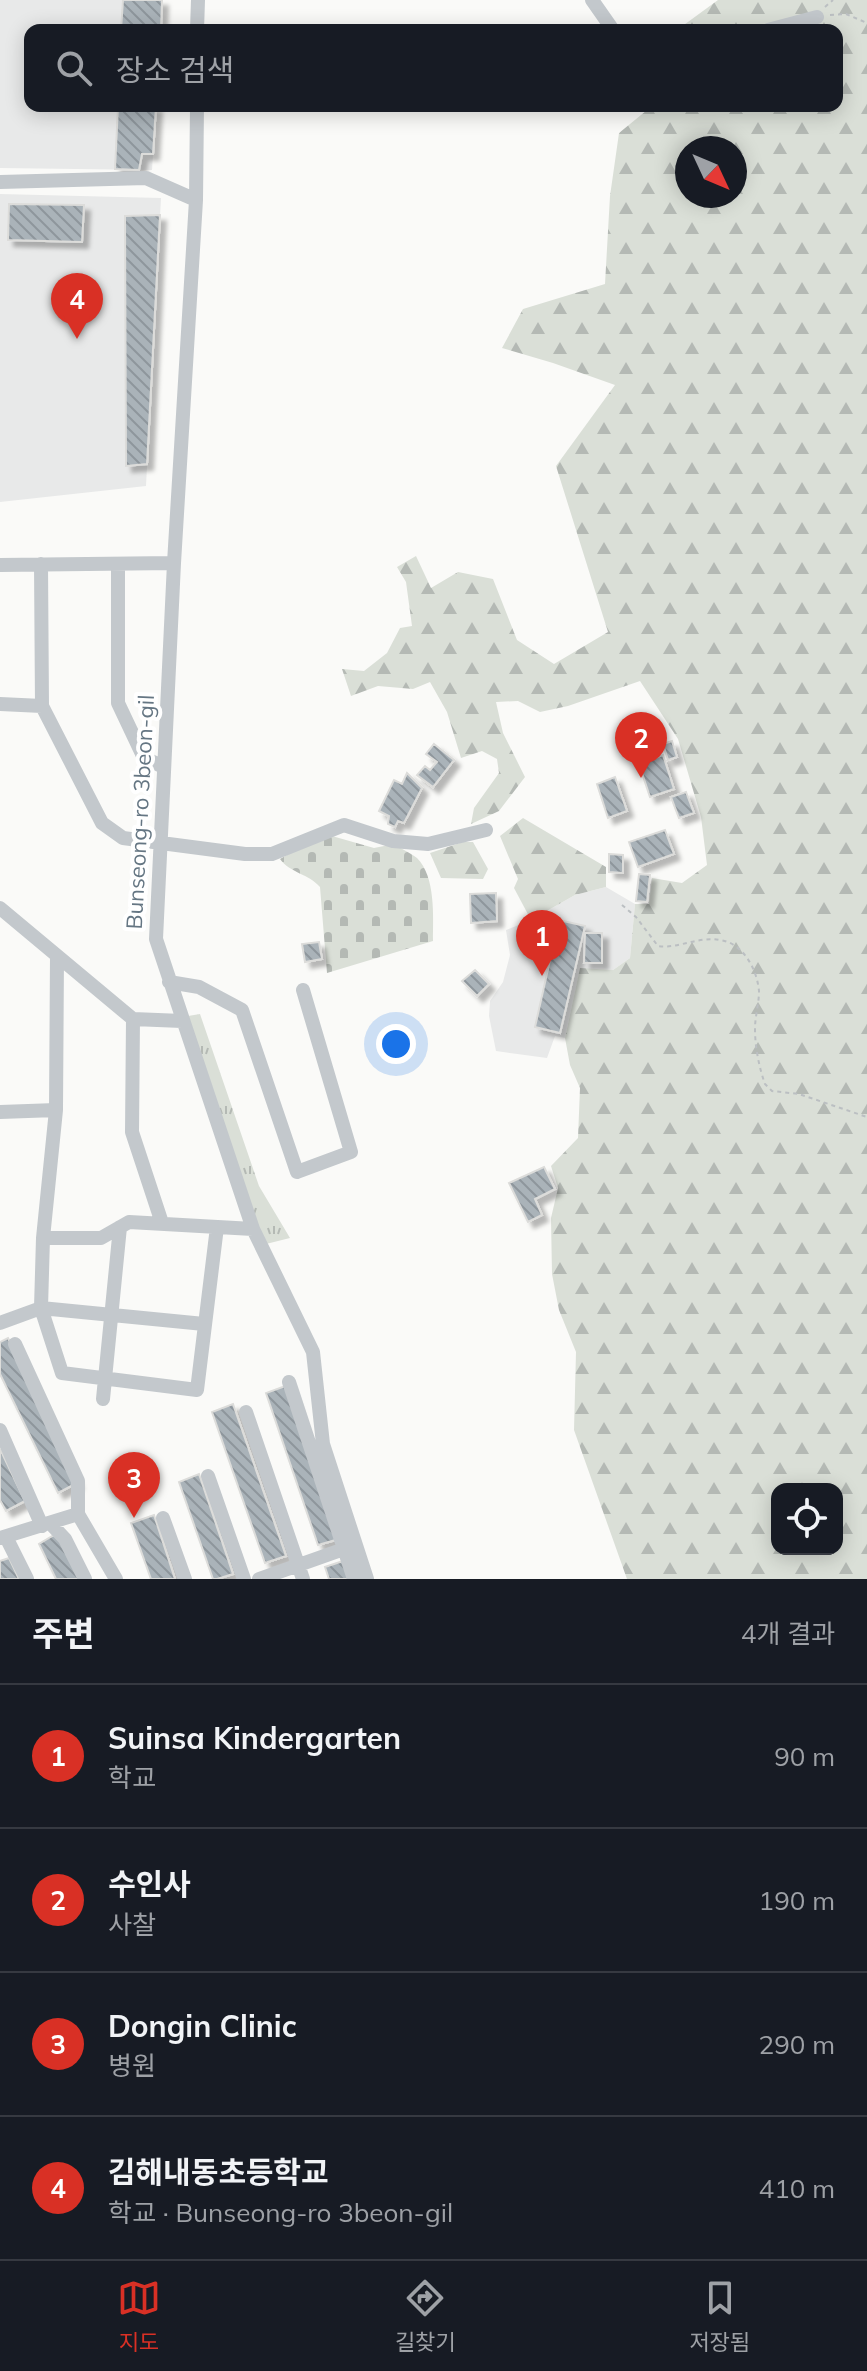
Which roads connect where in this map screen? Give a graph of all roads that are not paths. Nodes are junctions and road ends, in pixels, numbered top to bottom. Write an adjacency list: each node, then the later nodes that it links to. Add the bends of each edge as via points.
1 (198, 0): 4 (street)
2 (592, 0): 5 (street)
3 (817, 17): 6 (street)
4 (197, 24)
5 (609, 24)
6 (791, 24)
7 (197, 112): 9 (street, Bunseong-ro 3beon-gil)
8 (0, 182): 9 (street, via 146,178)
9 (196, 200): 10 (street, Bunseong-ro 3beon-gil)
10 (174, 563): 12 (street); 16 (street, Bunseong-ro 3beon-gil)
11 (41, 564): 12 (street); 13 (street); 15 (street)
12 (118, 564): 16 (street, via 118,703 144,758)
13 (0, 565)
14 (0, 704): 15 (street)
15 (42, 706): 18 (street, via 102,823 123,838)
16 (164, 767): 18 (street, Bunseong-ro 3beon-gil)
17 (486, 830): 18 (street, via 428,844 393,841 344,825 272,854)
18 (161, 843): 21 (street, Bunseong-ro 3beon-gil, via 156,939)
19 (0, 908): 20 (street)
20 (57, 956): 23 (street); 25 (street)
21 (169, 982): 22 (street, via 199,987 242,1010 297,1172 351,1152); 24 (street, Bunseong-ro 3beon-gil)
22 (303, 990)
23 (133, 1019): 24 (street); 27 (street, via 132,1132)
24 (182, 1021): 30 (street, Bunseong-ro 3beon-gil)
25 (56, 1110): 26 (street); 31 (street)
26 (0, 1112)
27 (162, 1223): 28 (street, via 129,1222); 29 (street)
28 (120, 1227): 31 (street, via 101,1238); 33 (street)
29 (217, 1227): 30 (street); 35 (street)
30 (253, 1229): 56 (street, Bunseong-ro 3beon-gil, via 313,1352 323,1444)
31 (43, 1238): 32 (street)
32 (41, 1308): 33 (street); 34 (street); 37 (street, via 62,1373)
33 (112, 1315): 35 (street); 37 (street)
34 (0, 1323)
35 (204, 1324): 37 (street, via 197,1390)
36 (15, 1344): 43 (street, via 78,1481)
37 (104, 1379): 39 (street)
38 (289, 1382): 47 (street)
39 (103, 1399)
40 (246, 1412): 48 (street)
41 (0, 1430): 45 (street)
42 (208, 1476): 53 (street)
43 (78, 1514): 45 (street); 51 (street)
44 (163, 1518): 52 (street)
45 (46, 1525): 46 (street); 50 (street, via 65,1539)
46 (3, 1538): 49 (street)
47 (344, 1549): 48 (street); 55 (street)
48 (300, 1572): 54 (street)
49 (27, 1579)
50 (85, 1579)
51 (116, 1579)
52 (185, 1579)
53 (244, 1579)
54 (259, 1579)
55 (354, 1579)
56 (367, 1579)

